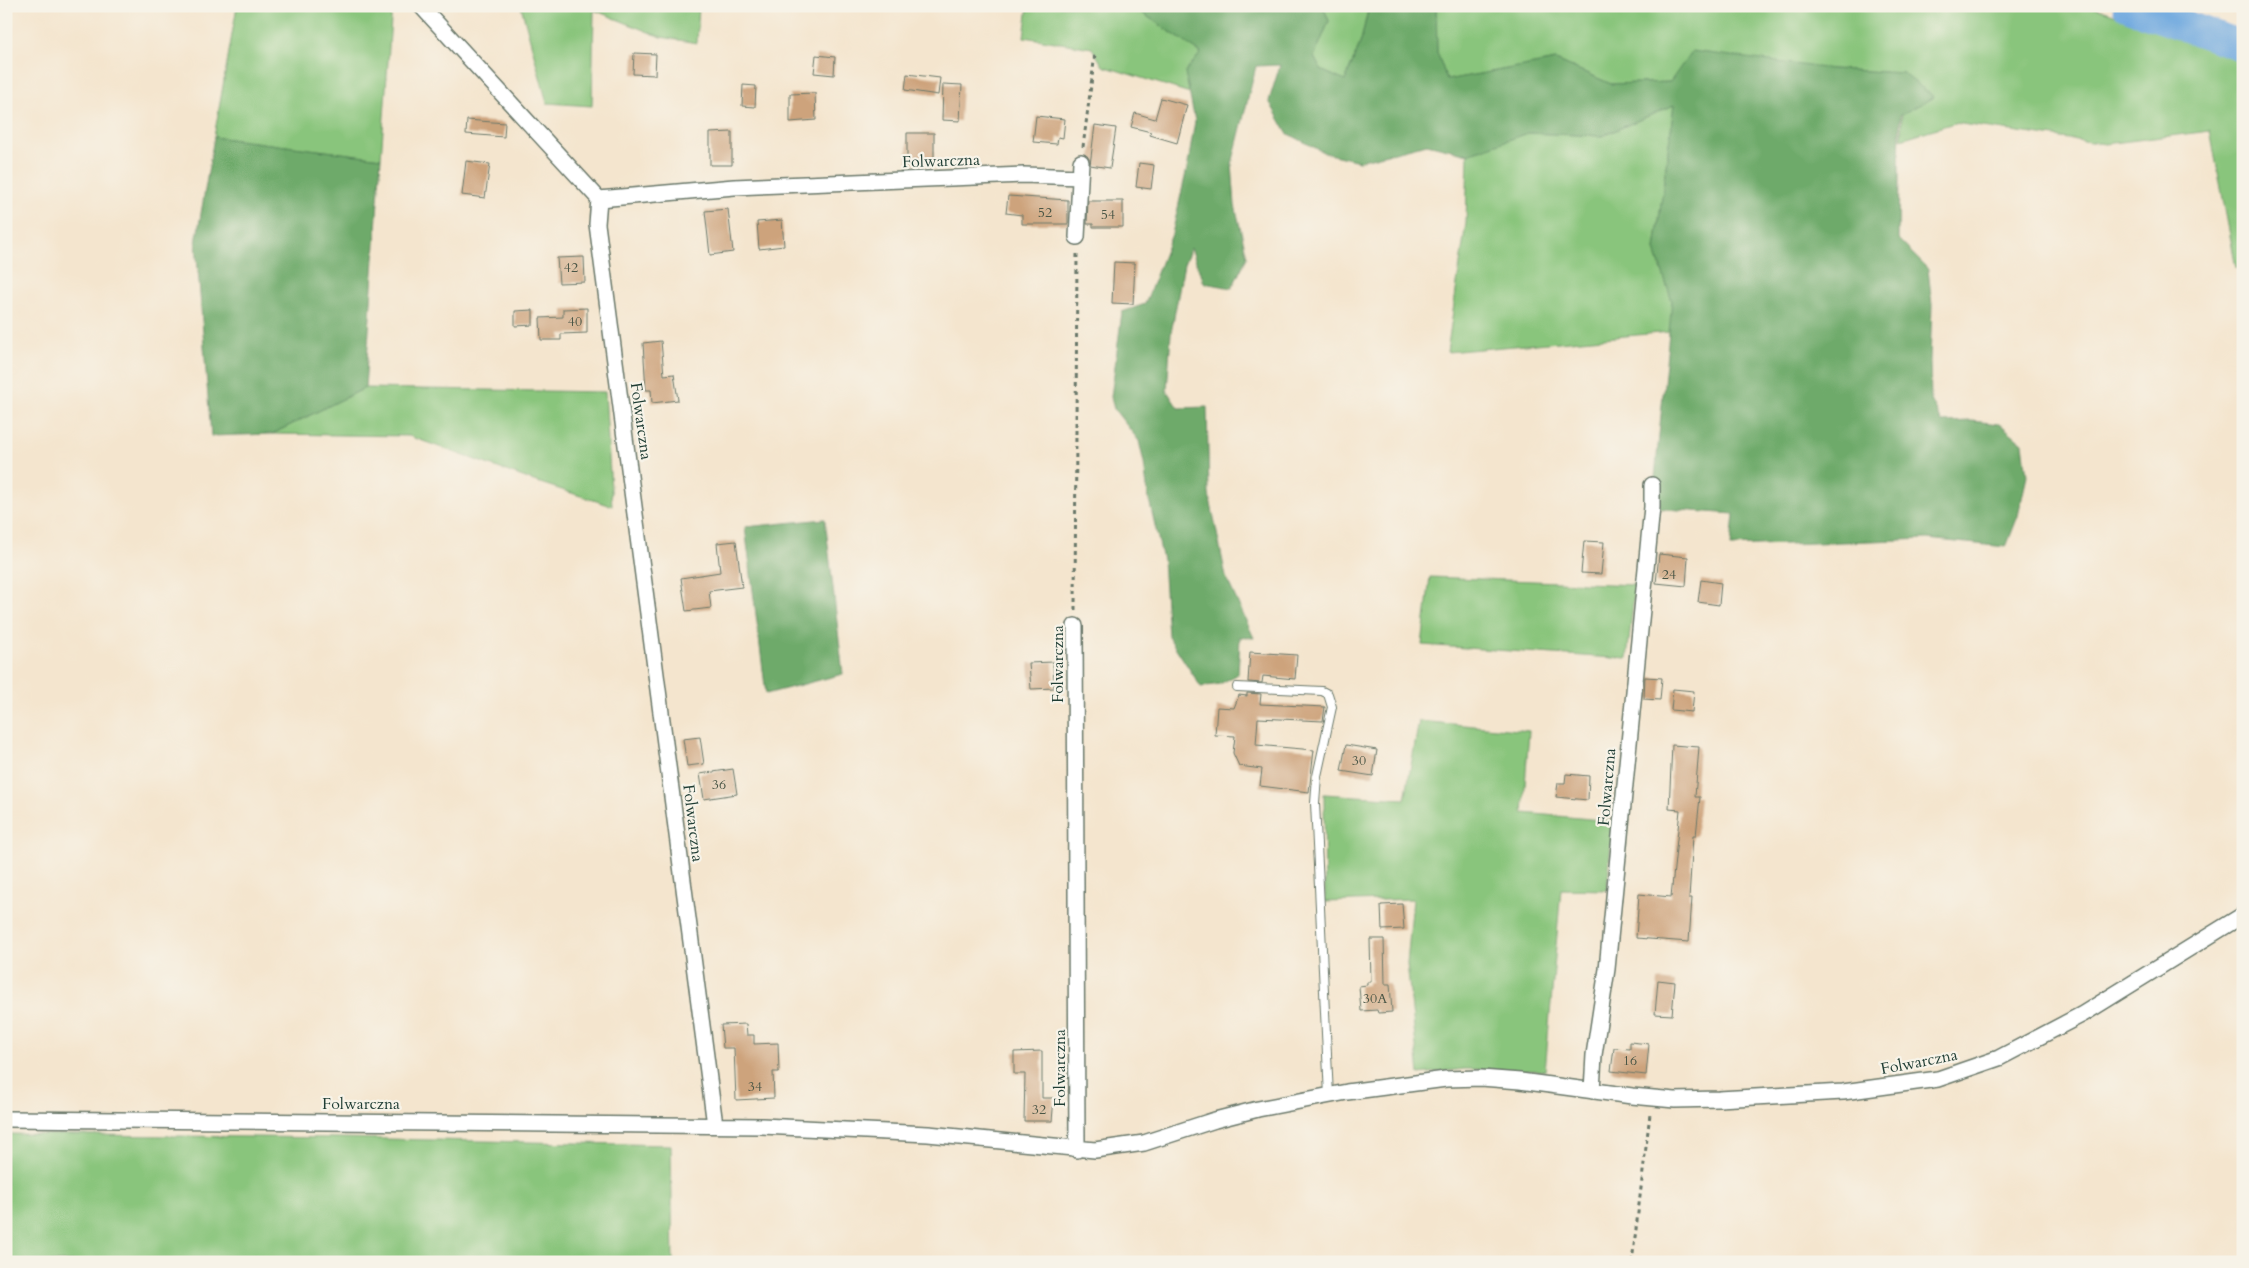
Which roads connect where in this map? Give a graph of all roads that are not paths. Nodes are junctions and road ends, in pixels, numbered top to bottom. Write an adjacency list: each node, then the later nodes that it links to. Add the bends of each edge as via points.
1 (422, 6): 2 (street)
2 (599, 199): 3 (street, Folwarczna, via 753,186 1081,170); 11 (street, Folwarczna, via 596,216 602,267)
3 (1077, 238)
4 (1652, 485): 8 (street, Folwarczna, via 1619,848)
5 (1075, 626): 12 (street, Folwarczna)
6 (1237, 687): 9 (lane, via 1322,691 1331,700 1331,719 1317,776 1315,803)
7 (2243, 915): 8 (street, Folwarczna, via 2059,1028 1960,1073 1917,1082 1826,1093 1702,1100)
8 (1592, 1091): 9 (street, Folwarczna, via 1520,1081 1457,1078)
9 (1329, 1096): 12 (street, Folwarczna, via 1240,1113 1134,1145)
10 (6, 1119): 11 (street, Folwarczna)
11 (715, 1125): 12 (street, Folwarczna, via 911,1132)
12 (1078, 1150)

